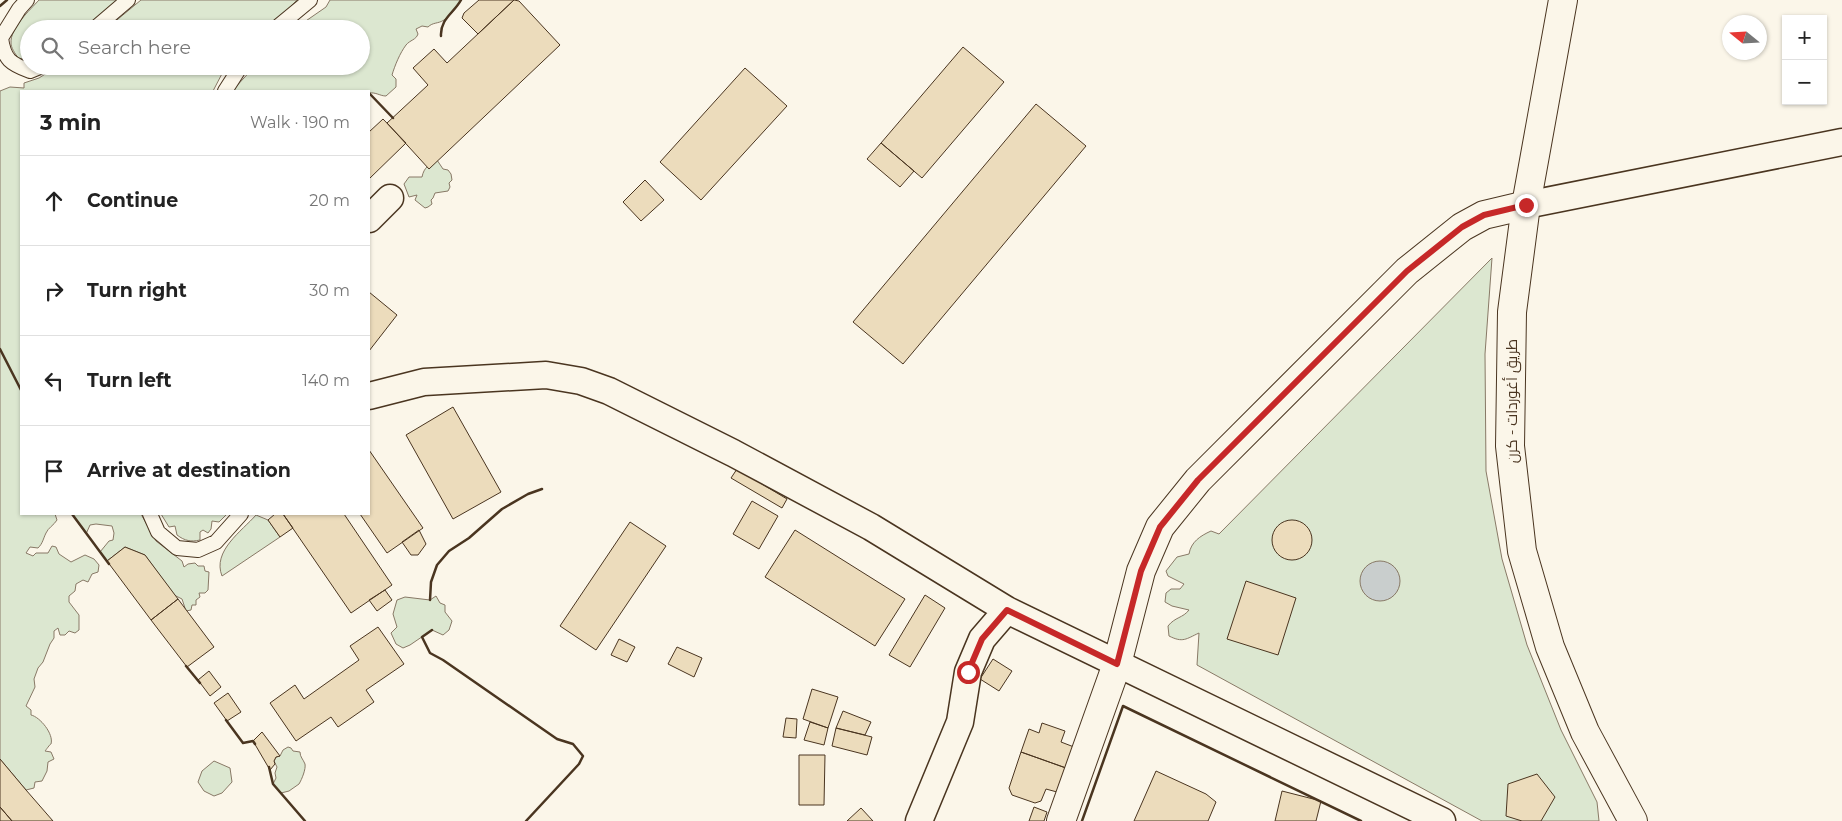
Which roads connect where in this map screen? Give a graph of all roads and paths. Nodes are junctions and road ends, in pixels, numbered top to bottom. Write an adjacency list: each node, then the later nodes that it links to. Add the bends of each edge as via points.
1 (27, 0): 7 (lane, via 1,38 3,53)
2 (128, 0): 5 (lane)
3 (310, 0): 6 (lane)
4 (1563, 0): 12 (main road, طريق أغوردات - كرن)
5 (105, 20)
6 (287, 20)
7 (20, 67)
8 (235, 75): 9 (lane)
9 (226, 90)
10 (1842, 142): 12 (street)
11 (390, 198): 13 (street)
12 (1526, 205): 18 (main road, via 1484,215 1462,227 1407,271 1198,480 1160,527 1141,571); 19 (main road, طريق أغوردات - كرن, via 1512,312 1510,446 1522,552 1553,656 1584,732)
13 (370, 218)
14 (370, 396): 17 (street, via 424,382 546,375 581,380 609,390 683,427 871,527)
15 (150, 515): 16 (lane, via 158,532 177,548 198,550 216,542)
16 (240, 515)
17 (1007, 610): 18 (street); 20 (street, via 982,639 968,672 960,722)
18 (1117, 664): 21 (main road); 22 (street)
19 (1630, 819)
20 (919, 821)
21 (1061, 821)
22 (1442, 821)

